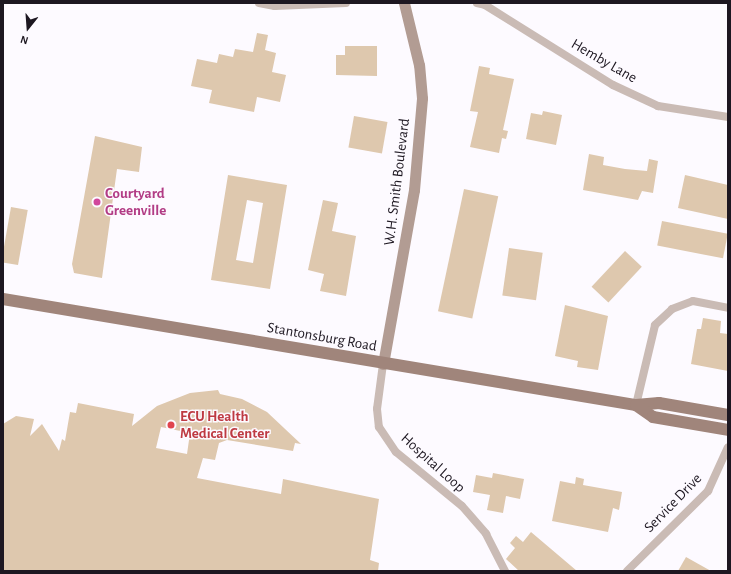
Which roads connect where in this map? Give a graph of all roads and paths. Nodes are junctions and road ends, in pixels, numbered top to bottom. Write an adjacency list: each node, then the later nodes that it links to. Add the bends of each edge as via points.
1 (259, 3): 2 (street)
2 (346, 3)
3 (404, 3): 8 (street, W.H. Smith Boulevard, via 417,57 422,98 414,190)
4 (477, 3): 5 (street, Hemby Lane, via 613,85 658,106)
5 (728, 117)
6 (3, 299): 8 (main road, Stantonsburg Road)
7 (728, 308): 9 (street, via 693,301 672,309 655,325)
8 (383, 364): 9 (main road, Stantonsburg Road); 13 (street, Hospital Loop, via 377,409 379,427 396,452 462,506 486,534)
9 (636, 406): 10 (main road, Stantonsburg Road, via 659,403); 11 (main road, Stantonsburg Road, via 653,417)
10 (728, 415)
11 (728, 430)
12 (728, 447): 14 (street, Service Drive, via 708,491)
13 (505, 571)
14 (627, 571)

